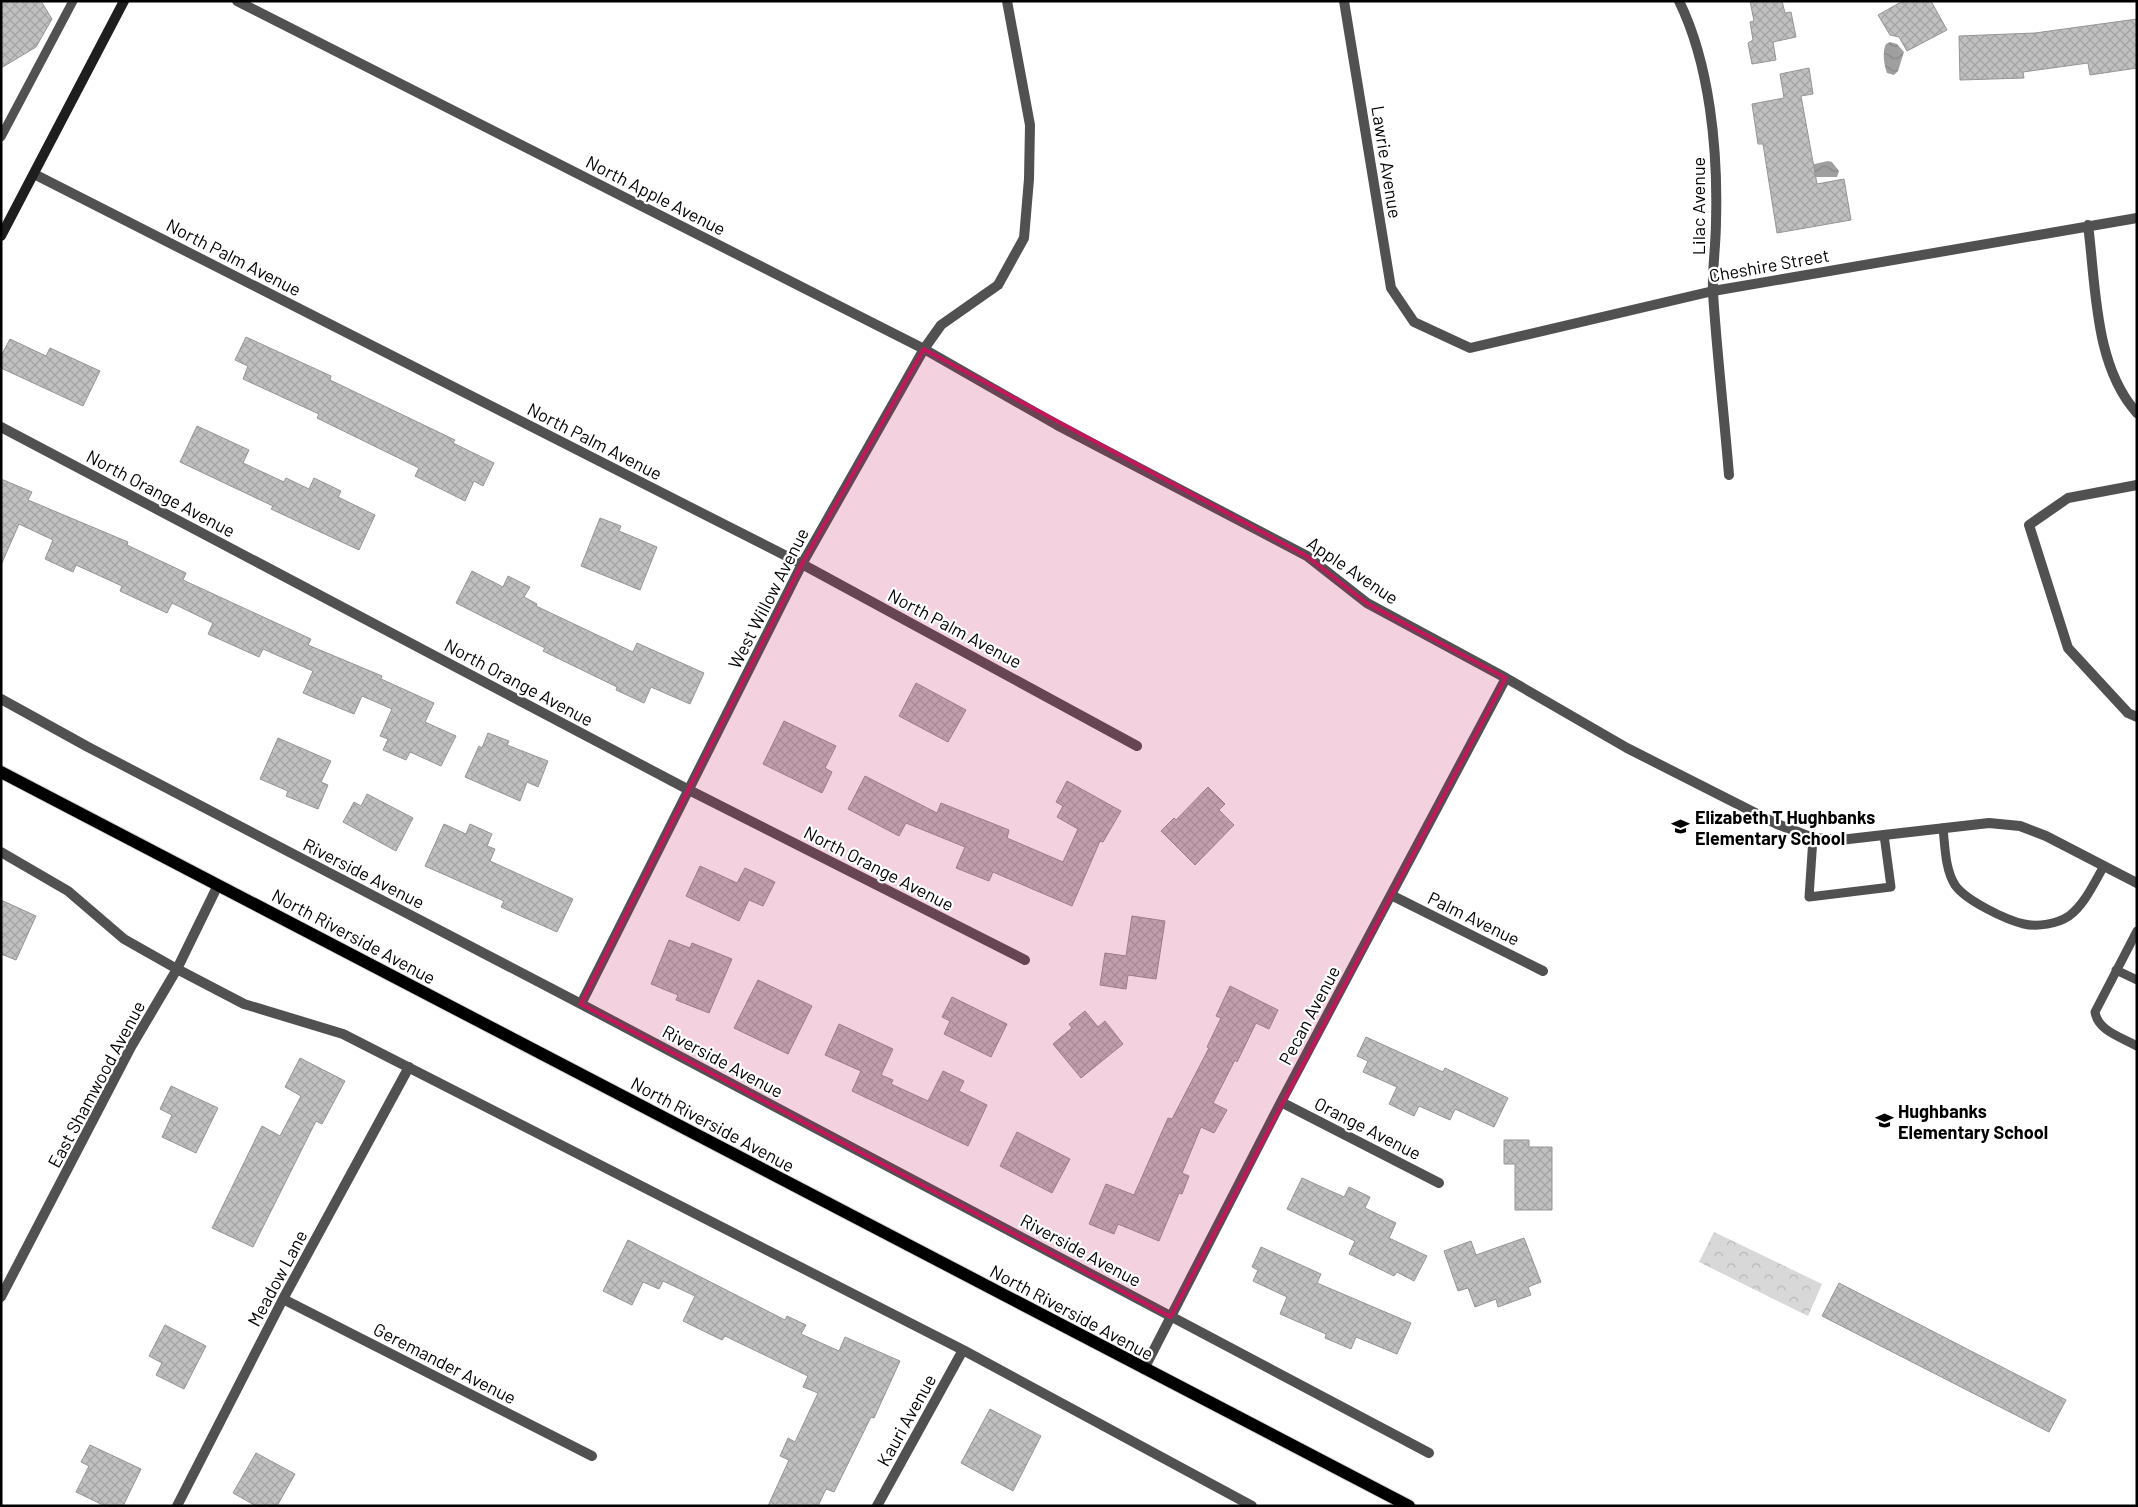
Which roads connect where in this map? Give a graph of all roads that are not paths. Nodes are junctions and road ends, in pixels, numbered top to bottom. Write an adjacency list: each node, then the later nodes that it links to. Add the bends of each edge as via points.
1 (74, 1): 7 (lane)
2 (124, 1): 8 (street)
3 (237, 1): 14 (street, North Apple Avenue)
4 (1007, 1): 14 (street, West Willow Avenue, via 1030,125 1024,238 998,285 941,325)
5 (1344, 1): 13 (street, Lawrie Avenue, via 1392,288)
6 (1679, 1): 12 (street, Lilac Avenue, via 1703,75 1714,149)
7 (1, 137)
8 (34, 174): 11 (street); 20 (street, North Palm Avenue)
9 (2137, 218): 10 (street, Cheshire Street)
10 (2088, 225): 12 (street, Cheshire Street); 15 (street, via 2104,351 2126,401)
11 (1, 236)
12 (1713, 291): 13 (street, Cheshire Street, via 1470,348); 18 (street, Lilac Avenue)
13 (1414, 322)
14 (924, 349): 16 (street, North Apple Avenue); 20 (street, West Willow Avenue)
15 (2137, 413)
16 (1057, 425): 21 (street, Apple Avenue, via 1307,556 1367,603)
17 (1, 428): 26 (street, North Orange Avenue)
18 (1729, 475)
19 (2137, 485): 23 (street, via 2068,498 2029,525 2068,648 2128,713)
20 (802, 564): 24 (street, North Palm Avenue); 26 (street, West Willow Avenue)
21 (1506, 678): 29 (street, Apple Avenue, via 1627,748 1777,824); 34 (street, Pecan Avenue)
22 (1, 699): 41 (street, Riverside Avenue)
23 (2137, 717)
24 (1137, 746)
25 (1, 772): 33 (main road, North Riverside Avenue)
26 (689, 790): 36 (street, North Orange Avenue); 41 (street, West Willow Avenue)
27 (1943, 828): 28 (street); 31 (street, via 1989,823 2020,826); 31 (lane, via 1946,857 1954,884 1966,898 2024,924 2041,926 2068,917 2083,903)
28 (1884, 835): 29 (street, via 1840,840); 29 (lane, via 1892,886 1809,897)
29 (1813, 838)
30 (1, 852): 37 (street, via 68,891 124,939)
31 (2104, 866): 32 (street)
32 (2137, 883)
33 (218, 885): 37 (street, East Shamwood Avenue); 50 (main road, North Riverside Avenue)
34 (1391, 895): 39 (street, Palm Avenue); 44 (street, Pecan Avenue)
35 (2137, 931): 38 (lane)
36 (1024, 960)
37 (177, 969): 43 (street, via 244,1004 343,1034); 46 (street, East Shamwood Avenue, via 131,1047)
38 (2116, 970): 40 (lane); 42 (lane, via 2095,1012 2096,1020)
39 (1543, 971)
40 (2137, 980)
41 (581, 1004): 48 (street, Riverside Avenue)
42 (2137, 1046)
43 (409, 1067): 47 (street, Meadow Lane); 49 (street)
44 (1281, 1102): 45 (street, Orange Avenue); 48 (street, Pecan Avenue)
45 (1439, 1183)
46 (1, 1298)
47 (283, 1299): 52 (street, Geremander Avenue); 53 (street, Meadow Lane)
48 (1171, 1317): 50 (street, Pecan Avenue); 51 (street, Riverside Avenue)
49 (963, 1350): 54 (street, Kauri Avenue); 55 (street)
50 (1144, 1369): 56 (main road, North Riverside Avenue)
51 (1429, 1453)
52 (592, 1456)
53 (177, 1506)
54 (877, 1506)
55 (1252, 1506)
56 (1409, 1506)

